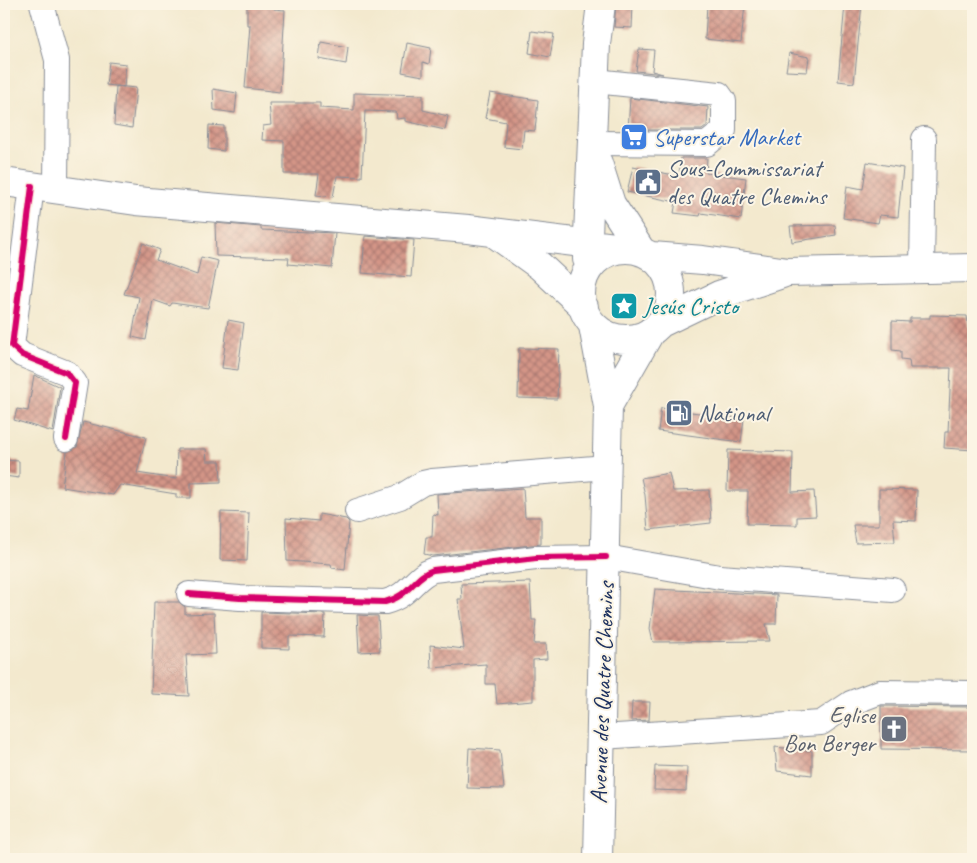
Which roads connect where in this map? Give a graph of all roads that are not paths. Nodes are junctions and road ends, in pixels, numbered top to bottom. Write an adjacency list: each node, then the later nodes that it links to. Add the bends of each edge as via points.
1 (42, 4): 7 (street, via 57,60)
2 (601, 4): 3 (main road)
3 (595, 81): 5 (main road); 5 (street, via 720,94 724,101 724,130 707,144)
4 (924, 139): 11 (street)
5 (593, 145): 9 (main road); 10 (main road, via 611,204)
6 (4, 182): 7 (main road)
7 (44, 188): 8 (main road, via 136,201); 18 (street, via 12,346 22,355 67,374 75,383)
8 (493, 232): 9 (main road); 15 (main road, via 540,266)
9 (588, 243): 10 (main road); 14 (main road)
10 (642, 252): 13 (main road); 14 (main road, via 604,255); 16 (main road, via 663,268 669,284 665,316)
11 (922, 268): 12 (main road); 13 (main road)
12 (973, 268)
13 (788, 272): 16 (main road, via 719,295)
14 (586, 274): 15 (main road, via 582,291)
15 (588, 316): 16 (main road, via 602,333 623,338 633,338); 17 (main road, Avenue des Quatre Chemins)
16 (655, 327): 17 (main road, Avenue des Quatre Chemins)
17 (608, 406): 19 (main road, Avenue des Quatre Chemins)
18 (66, 439)
19 (607, 467): 20 (street, via 432,481 400,498); 21 (main road, Avenue des Quatre Chemins)
20 (358, 511)
21 (606, 557): 22 (street, via 720,577); 23 (street, via 536,558 433,570 424,574 402,596 385,602); 25 (main road, Avenue des Quatre Chemins)
22 (893, 590)
23 (189, 594)
24 (973, 693): 25 (street, via 880,692 851,703 820,723)
25 (601, 737): 26 (main road, Avenue des Quatre Chemins)
26 (598, 859)

